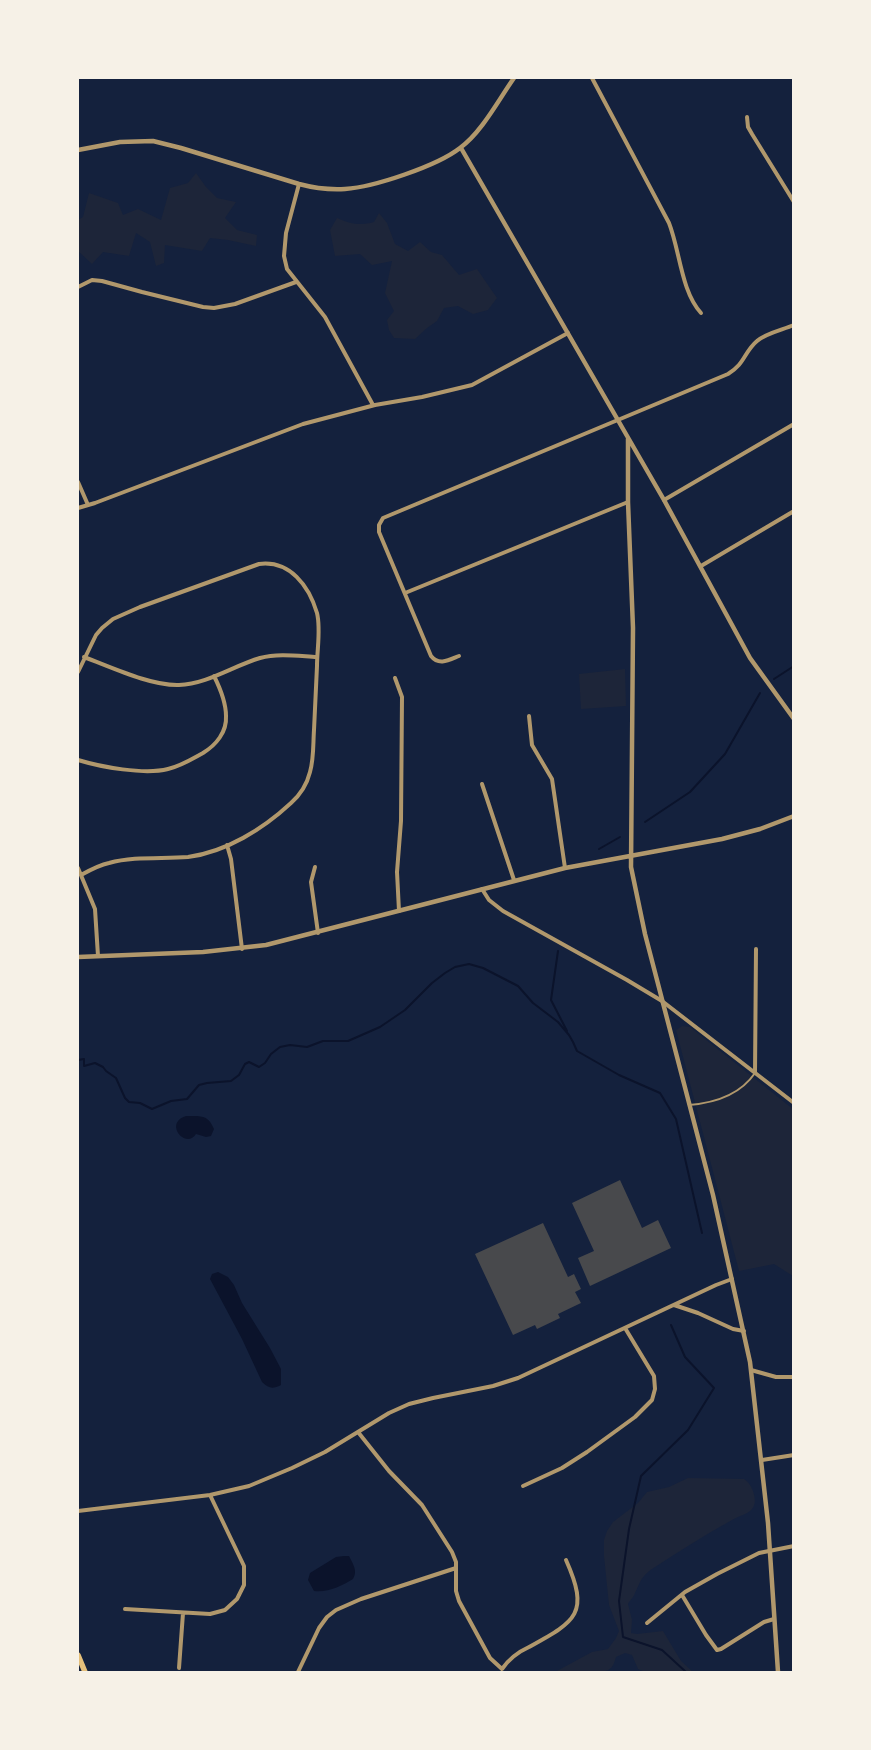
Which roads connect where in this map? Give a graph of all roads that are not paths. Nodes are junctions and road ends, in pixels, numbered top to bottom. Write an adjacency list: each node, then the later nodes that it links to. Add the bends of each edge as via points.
1 (514, 78): 4 (street, via 478,130)
2 (592, 78): 10 (street, via 669,223 692,301)
3 (747, 117): 7 (street, via 752,134)
4 (461, 148): 6 (street, via 437,161 372,184 318,189); 12 (street)
5 (78, 150): 6 (street, via 120,142 153,141)
6 (299, 184): 8 (street, via 284,246 286,269)
7 (794, 202)
8 (296, 282): 9 (street, via 235,304 214,308 102,280 92,280); 13 (street, via 325,317)
9 (78, 287)
10 (701, 313)
11 (794, 325): 14 (street, via 758,340 730,372)
12 (568, 333): 13 (street, via 472,385); 14 (street)
13 (373, 405): 20 (street, via 303,424)
14 (618, 421): 16 (street); 24 (street, via 384,517 379,532)
15 (794, 424): 18 (street)
16 (628, 439): 18 (street); 19 (street)
17 (78, 482): 20 (street)
18 (664, 500): 23 (street)
19 (628, 502): 24 (street); 37 (street, via 633,628)
20 (88, 505): 21 (street)
21 (78, 508)
22 (794, 510): 23 (street)
23 (700, 566): 32 (street, via 755,665)
24 (405, 592): 25 (street, via 432,657 443,662)
25 (459, 656)
26 (84, 657): 27 (street, via 98,632 113,619 244,569 268,563 290,570 312,600 318,621); 28 (street); 29 (street, via 165,684 191,684)
27 (317, 658): 29 (street, via 268,656); 36 (street, via 312,758 305,784 292,802 267,823)
28 (78, 672)
29 (214, 676): 33 (street, via 225,704 226,718 221,736 207,751 176,767 157,771)
30 (395, 678): 44 (street, via 402,697)
31 (529, 716): 40 (street, via 532,745 552,778)
32 (793, 716)
33 (78, 760)
34 (482, 784): 42 (street)
35 (794, 816): 37 (street, via 722,839)
36 (227, 845): 41 (street, via 192,856 119,860); 46 (street)
37 (631, 857): 40 (street); 50 (street, via 639,910)
38 (315, 867): 45 (street, via 311,882)
39 (78, 868): 41 (street)
40 (564, 868): 42 (street)
41 (81, 875): 48 (street, via 95,909)
42 (514, 880): 43 (street)
43 (482, 889): 44 (street); 50 (street, via 489,900 503,911)
44 (398, 911): 45 (street)
45 (318, 933): 46 (street)
46 (242, 949): 48 (street)
47 (756, 949): 51 (street)
48 (98, 956): 49 (street)
49 (78, 957)
50 (662, 1002): 51 (street); 53 (street)
51 (755, 1073): 52 (street); 53 (lane, via 732,1093 712,1102)
52 (794, 1103)
53 (689, 1105): 54 (street)
54 (732, 1279): 55 (street); 57 (street)
55 (674, 1305): 56 (street); 57 (street)
56 (625, 1328): 60 (street, via 518,1378 409,1404); 63 (street, via 654,1376 652,1400 635,1417 587,1452)
57 (744, 1331): 58 (street)
58 (752, 1370): 59 (street, via 776,1377); 62 (street)
59 (794, 1377)
60 (358, 1432): 64 (street, via 318,1456 269,1478); 69 (street, via 426,1510 452,1552)
61 (794, 1454): 62 (street)
62 (762, 1460): 67 (street)
63 (523, 1486)
64 (210, 1495): 65 (street); 72 (street, via 242,1560 244,1585 237,1599 225,1610 206,1614)
65 (78, 1511)
66 (794, 1546): 67 (street)
67 (770, 1550): 70 (street, via 717,1574); 73 (street)
68 (566, 1560): 69 (street, via 578,1597 573,1617 559,1630 516,1654 502,1669 490,1658 459,1601 455,1587)
69 (456, 1568): 78 (street, via 336,1610 319,1628)
70 (682, 1595): 73 (street, via 717,1650); 74 (street)
71 (124, 1609): 72 (street)
72 (182, 1613): 76 (street)
73 (774, 1619): 79 (street)
74 (647, 1623)
75 (78, 1655): 77 (highway)
76 (178, 1668)
77 (85, 1672)
78 (298, 1672)
79 (778, 1672)

